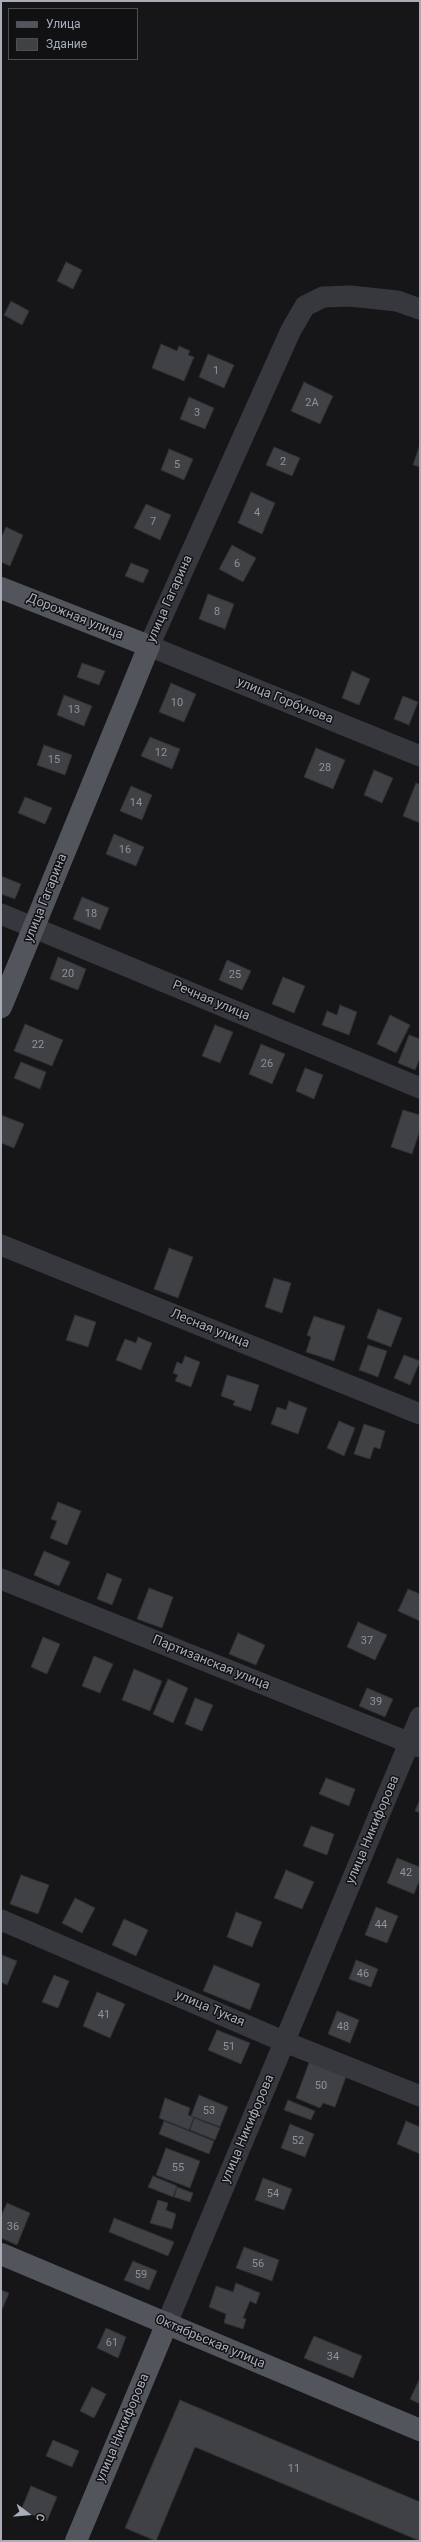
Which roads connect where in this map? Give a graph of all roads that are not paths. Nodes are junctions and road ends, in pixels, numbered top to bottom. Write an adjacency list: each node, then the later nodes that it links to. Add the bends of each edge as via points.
1 (420, 309): 3 (street, улица Гагарина, via 397,301 350,296 323,297 305,306 291,330)
2 (1, 588): 3 (main road, Дорожная улица)
3 (149, 646): 4 (street, улица Горбунова); 6 (main road, улица Гагарина)
4 (420, 756)
5 (1, 914): 6 (street, Речная улица)
6 (34, 927): 7 (main road, улица Гагарина); 8 (street, Речная улица)
7 (1, 1007)
8 (420, 1088)
9 (1, 1244): 10 (street, Лесная улица)
10 (420, 1414)
11 (1, 1579): 13 (street, Партизанская улица)
12 (420, 1717): 13 (street, улица Никифорова)
13 (415, 1744): 15 (street, улица Никифорова)
14 (1, 1920): 15 (street, улица Тукая)
15 (285, 2042): 16 (street, улица Тукая); 18 (street, улица Никифорова)
16 (420, 2096)
17 (1, 2254): 18 (main road, Октябрьская улица)
18 (167, 2323): 19 (main road, Октябрьская улица); 20 (main road, улица Никифорова)
19 (420, 2430)
20 (76, 2541)

